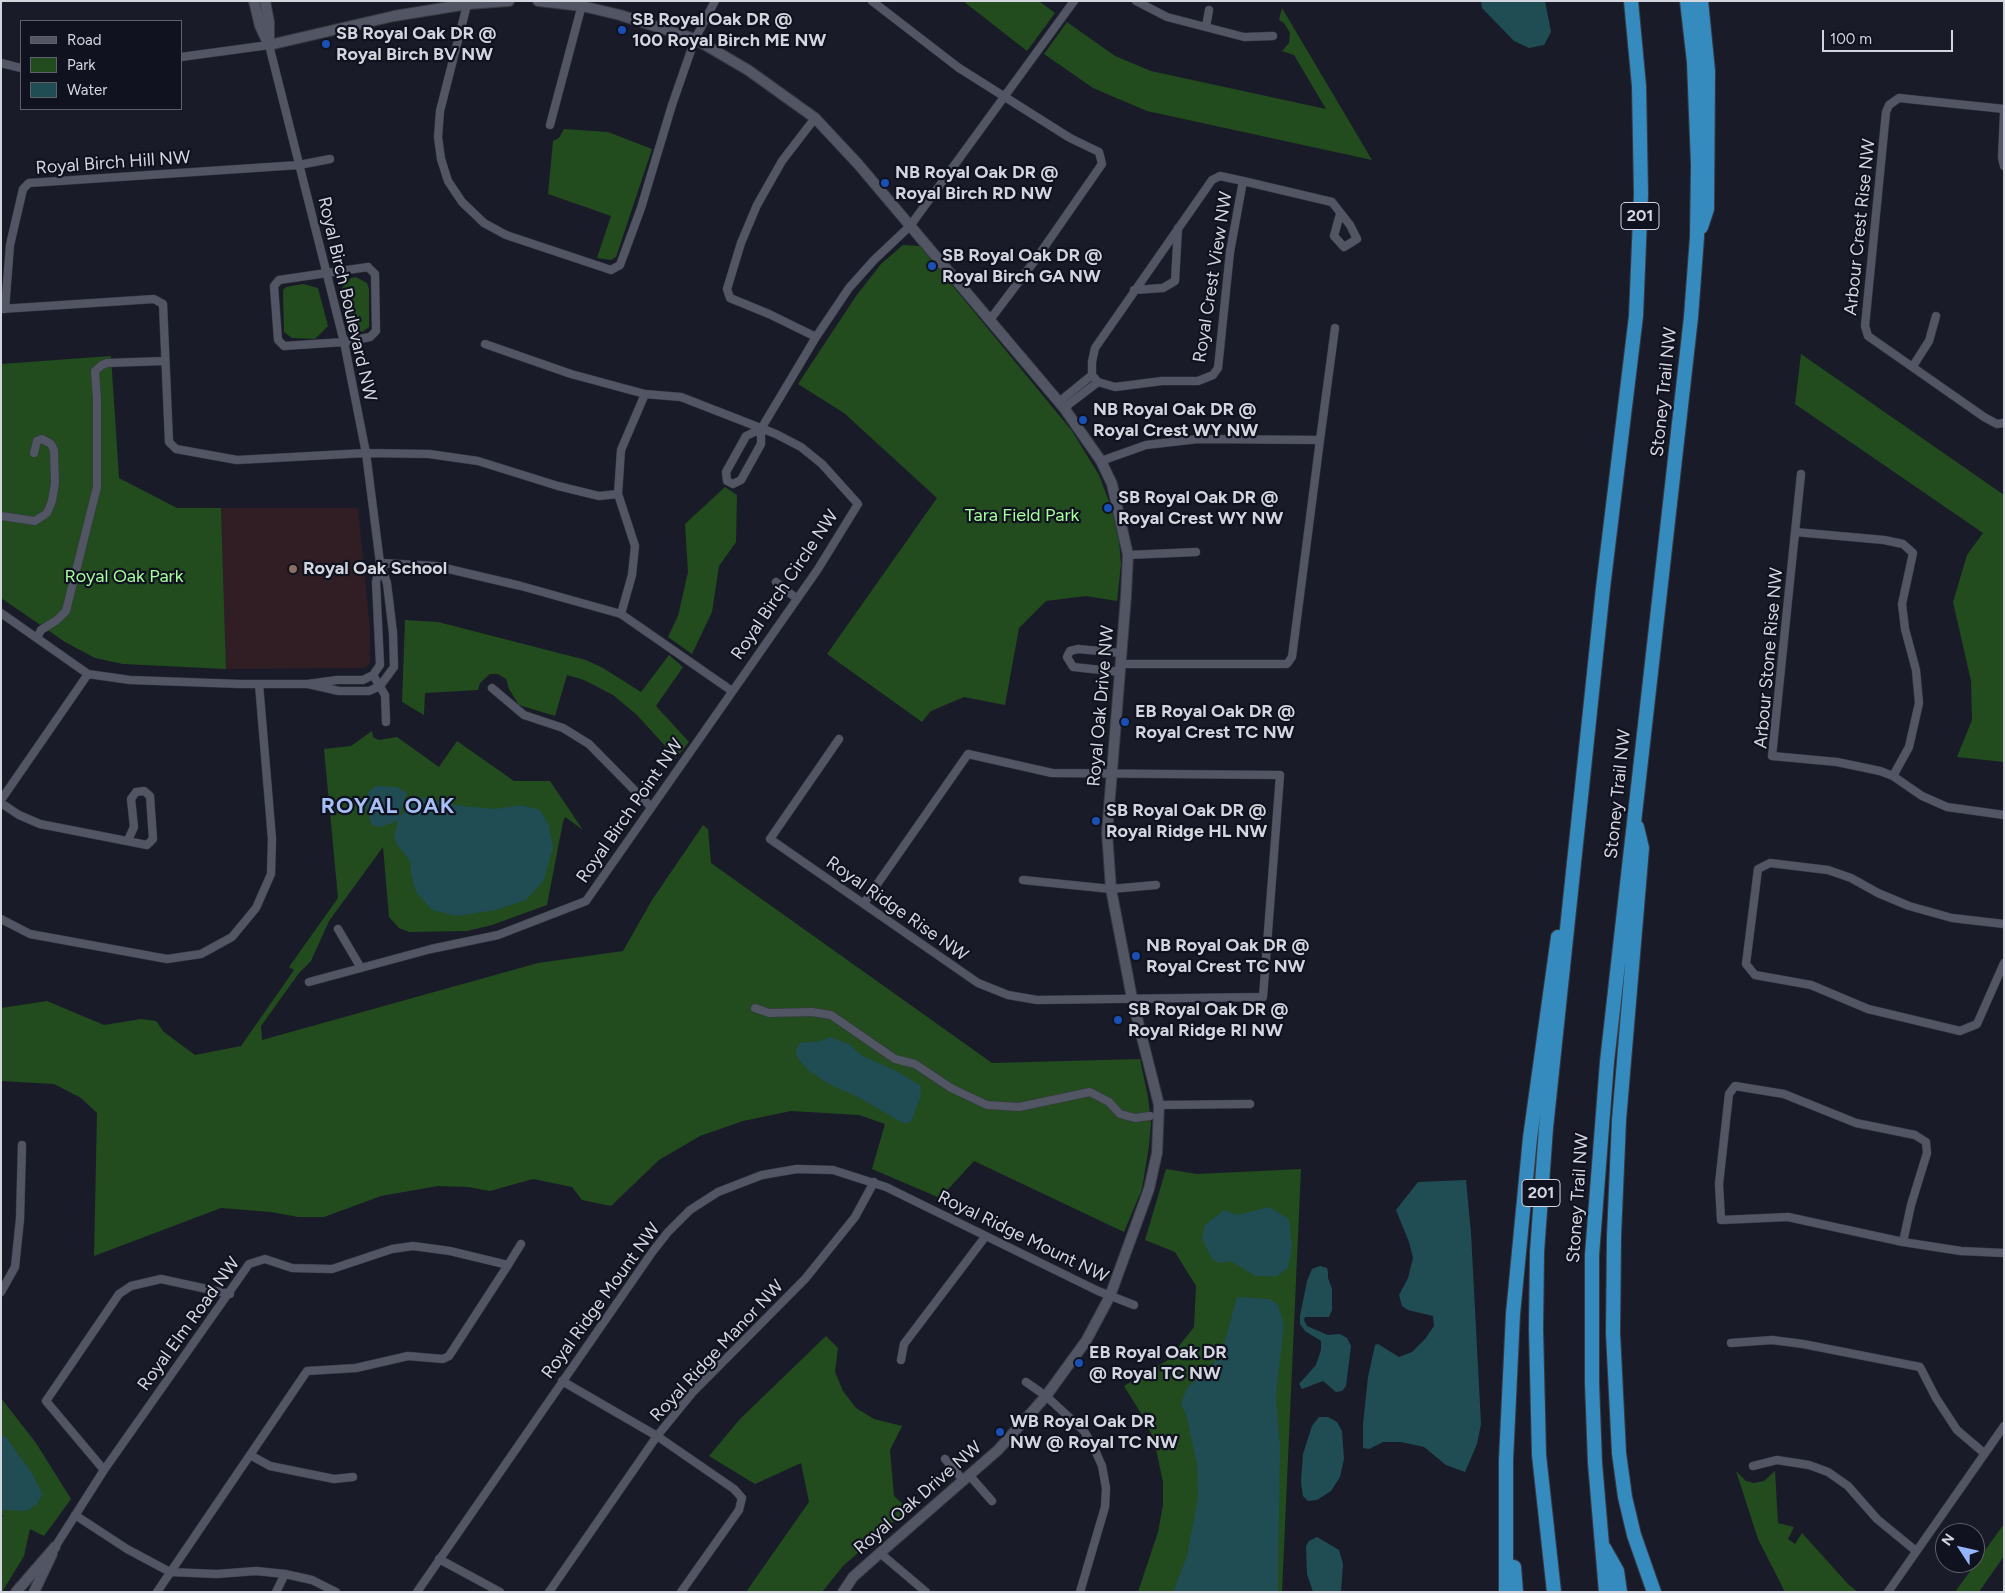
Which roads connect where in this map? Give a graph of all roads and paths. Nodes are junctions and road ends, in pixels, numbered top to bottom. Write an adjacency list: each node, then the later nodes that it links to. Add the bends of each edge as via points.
1 (254, 1): 18 (street, Royal Birch Boulevard NW)
2 (265, 1): 18 (street, Royal Birch Boulevard NW)
3 (509, 1): 12 (street)
4 (538, 1): 13 (street, Royal Oak Drive NW)
5 (715, 1): 17 (street)
6 (872, 1): 22 (street, via 959,68)
7 (1074, 1): 22 (street)
8 (1136, 1): 15 (street, via 1167,17)
9 (1631, 1): 81 (highway, Stoney Trail NW / 201, via 1639,86 1641,194 1636,316)
10 (1687, 1): 34 (highway, Stoney Trail NW, via 1694,62)
11 (1702, 1): 34 (highway, via 1708,71 1707,210)
12 (468, 3): 17 (street, via 440,111 440,160 448,181 462,202 484,223 506,234 611,270 620,265 638,216); 18 (street, via 394,16)
13 (582, 4): 17 (street, Royal Oak Drive NW); 26 (street)
14 (1209, 10): 15 (street)
15 (1206, 27): 16 (street, via 1244,37)
16 (1273, 36)
17 (695, 39): 25 (street, Royal Oak Drive NW, via 748,70)
18 (269, 45): 19 (street); 28 (street, Royal Birch Boulevard NW)
19 (182, 57)
20 (1, 63): 21 (street)
21 (20, 68)
22 (1004, 96): 32 (street); 39 (street, via 1070,138 1099,152 1102,164)
23 (2004, 109): 45 (street, Arbour Crest Rise NW, via 1899,98 1886,112 1865,326 1868,336)
24 (2004, 114): 29 (street)
25 (816, 118): 32 (street, Royal Oak Drive NW); 41 (street, via 782,162 756,205 727,289 730,298)
26 (550, 125)
27 (330, 159): 28 (street, Royal Birch Hill NW)
28 (299, 166): 35 (street, Royal Birch Boulevard NW); 37 (street, Royal Birch Hill NW, via 29,183 23,189 10,245)
29 (2004, 166)
30 (1243, 181): 31 (street, via 1328,199); 33 (street, Royal Crest View NW, via 1220,176 1212,180); 47 (street, Royal Crest View NW, via 1230,252 1218,368 1213,375 1198,380 1115,387)
31 (1340, 214)
32 (910, 226): 39 (street, Royal Oak Drive NW); 41 (street, via 850,288)
33 (1178, 228): 36 (street, Royal Crest View NW); 36 (street, via 1175,281 1163,288)
34 (1697, 237): 85 (highway, Stoney Trail NW)
35 (326, 273): 42 (street, Royal Birch Boulevard NW); 42 (street, via 368,267 375,274 376,331 370,337); 42 (street, via 279,280 274,286 278,340 284,346)
36 (1134, 290): 46 (street, Royal Crest View NW, via 1095,348)
37 (3, 309): 44 (street, via 154,299 163,304)
38 (1936, 316): 45 (street, via 1929,342)
39 (989, 320): 49 (street, Royal Oak Drive NW)
40 (1335, 328): 52 (street)
41 (816, 337): 51 (street)
42 (344, 342): 54 (street, Royal Birch Boulevard NW)
43 (486, 344): 48 (street, Royal Birch Circle NW, via 571,374)
44 (164, 361): 54 (street, via 169,442 176,449 237,460); 67 (street, via 107,363 95,371 97,487 66,611)
45 (1912, 366): 50 (street, Arbour Crest Rise NW, via 1996,424)
46 (1092, 375): 47 (street); 49 (street)
47 (1098, 382): 49 (street)
48 (645, 394): 51 (street, Royal Birch Circle NW, via 681,397); 57 (street, via 621,450)
49 (1062, 405): 55 (street, Royal Oak Drive NW)
50 (2004, 423)
51 (761, 429): 51 (street, via 746,436 726,472 727,481 733,484 741,480 762,444); 64 (street, Royal Birch Circle NW, via 801,447 822,464 858,504)
52 (1320, 440): 55 (street, via 1198,439 1146,445); 69 (street, via 1292,657 1287,664)
53 (34, 453): 58 (street, via 37,441 42,439 54,450 55,484 48,513 34,521)
54 (366, 453): 57 (street, via 429,454 470,460 599,496); 62 (street, Royal Birch Boulevard NW)
55 (1101, 461): 61 (street, Royal Oak Drive NW, via 1112,484)
56 (1801, 474): 59 (street, Arbour Stone Rise NW)
57 (618, 494): 66 (street, via 634,546 632,574)
58 (1, 516)
59 (1795, 532): 80 (street, Arbour Stone Rise NW, via 1772,756 1837,762); 80 (street, via 1884,540 1903,544 1913,553 1902,604 1916,670 1919,703 1909,748)
60 (1196, 552): 61 (street)
61 (1128, 554): 68 (street, Royal Oak Drive NW)
62 (380, 563): 66 (street, via 436,566); 71 (street, Royal Birch Boulevard NW, via 376,582 380,665); 74 (street, Royal Birch Boulevard NW, via 387,583 394,664)
63 (776, 582): 64 (street)
64 (796, 598): 76 (street, Royal Birch Circle NW)
65 (1, 613): 67 (street)
66 (621, 614): 76 (street)
67 (37, 638): 70 (street)
68 (1121, 653): 69 (street, Royal Oak Drive NW); 69 (street, via 1078,649 1070,651 1067,657 1073,667)
69 (1120, 668): 79 (street, Royal Oak Drive NW)
70 (88, 674): 72 (street, via 130,680); 82 (street)
71 (373, 675): 73 (street, via 363,680); 74 (street)
72 (259, 684): 73 (street); 91 (street, via 272,839 271,874 256,908 232,937 201,954 167,959 30,934)
73 (308, 684): 74 (street, via 339,691 370,691)
74 (380, 686): 77 (street)
75 (492, 688): 83 (street, via 524,715 564,728 589,744)
76 (732, 691): 83 (street, Royal Birch Point NW)
77 (386, 722)
78 (839, 739): 90 (street, Royal Ridge Rise NW, via 770,839)
79 (1111, 774): 89 (street, Royal Oak Drive NW, via 1107,833); 90 (street, via 1052,773 968,754); 97 (street, Royal Ridge Rise NW, via 1280,775 1263,997)
80 (1893, 776): 84 (street, Arbour Stone Rise NW, via 1922,796 1948,808)
81 (1583, 796): 123 (highway, via 1575,821 1530,1138 1514,1314); 151 (highway, Stoney Trail NW / 201, via 1546,1128 1538,1252 1536,1329 1540,1455)
82 (1, 802): 86 (street, via 40,824)
83 (651, 807): 95 (street, Royal Birch Point NW, via 586,901 498,935)
84 (2004, 815)
85 (1635, 820): 130 (highway, Stoney Trail NW, via 1607,1062 1592,1255 1592,1383); 154 (highway, via 1642,848 1619,1120 1613,1333 1625,1497)
86 (128, 840): 86 (street, via 147,845 153,839 150,796 144,791 136,792 131,799 134,827)
87 (1023, 880): 89 (street)
88 (1156, 884): 89 (street)
89 (1110, 888): 97 (street, Royal Oak Drive NW)
90 (864, 903): 97 (street, Royal Ridge Rise NW, via 978,983 1008,995 1037,1000)
91 (1, 919)
92 (2004, 924): 94 (street, via 1952,918 1909,906 1828,870 1770,863 1758,869 1746,964 1755,975 1811,985 1868,1009 1960,1032 1977,1024)
93 (338, 929): 95 (street)
94 (2004, 964)
95 (361, 968): 96 (street, Royal Birch Point NW)
96 (309, 982)
97 (1132, 998): 100 (street, Royal Oak Drive NW)
98 (755, 1008): 101 (street, via 770,1012 831,1015 895,1059 915,1064 951,1088 986,1105 1019,1107 1090,1092 1109,1102 1120,1114 1135,1118)
99 (1250, 1104): 100 (street)
100 (1158, 1105): 111 (street, Royal Oak Drive NW, via 1157,1153 1149,1189)
101 (1150, 1116)
102 (22, 1145): 109 (street, via 15,1267)
103 (874, 1182): 104 (street, Royal Ridge Mount NW); 115 (street, Royal Ridge Mount NW, via 833,1170 797,1169 762,1175 718,1192 690,1210 668,1232); 119 (street, Royal Ridge Manor NW, via 855,1217 805,1279 697,1388)
104 (985, 1237): 111 (street, Royal Ridge Mount NW); 114 (street, via 904,1344)
105 (1903, 1242): 105 (street, via 1927,1153 1926,1142 1916,1135 1856,1123 1784,1094 1735,1086 1729,1094 1719,1184 1722,1220 1788,1217); 107 (street, via 1961,1251)
106 (520, 1244): 108 (street)
107 (2004, 1253)
108 (508, 1265): 110 (street, Royal Elm Road NW, via 413,1246 392,1249 332,1269 292,1268 264,1259 249,1264); 121 (street, via 449,1356 437,1360 408,1356 356,1368 307,1371)
109 (1, 1292)
110 (230, 1294): 125 (street, Royal Elm Road NW); 125 (street, via 156,1279 125,1289 113,1302 46,1401)
111 (1110, 1296): 112 (street, Royal Ridge Mount NW); 117 (street, Royal Oak Drive NW, via 1086,1341)
112 (1134, 1305)
113 (1731, 1343): 120 (street, via 1772,1340 1920,1367 1957,1430)
114 (901, 1360)
115 (562, 1381): 119 (street); 134 (street, Royal Ridge Mount NW)
116 (1026, 1382): 117 (street)
117 (1046, 1396): 127 (street, Royal Oak Drive NW, via 998,1450); 148 (street, via 1084,1431 1096,1450 1106,1488 1105,1507)
118 (2004, 1426): 120 (street)
119 (657, 1436): 144 (street, Royal Ridge Manor NW); 145 (street, via 734,1489 742,1498 739,1510)
120 (1984, 1453): 132 (street)
121 (250, 1455): 126 (street, via 270,1466 334,1479); 135 (street)
122 (945, 1458): 127 (street)
123 (1506, 1460): 149 (highway); 150 (highway)
124 (1753, 1466): 132 (street, via 1777,1460 1828,1472 1848,1486 1877,1518)
125 (104, 1470): 129 (street, Royal Elm Road NW)
126 (353, 1477)
127 (967, 1478): 128 (street); 133 (street, Royal Oak Drive NW)
128 (992, 1500)
129 (75, 1515): 131 (street, Royal Elm Road NW); 135 (street)
130 (1600, 1541): 152 (highway, Stoney Trail NW); 153 (highway, via 1617,1571)
131 (55, 1548): 137 (street, Royal Elm Road NW); 138 (street, Royal Elm Road NW)
132 (1916, 1551): 155 (street)
133 (880, 1553): 146 (street, Royal Oak Drive NW, via 853,1577); 147 (street)
134 (439, 1559): 142 (street, Royal Ridge Mount NW); 143 (street)
135 (170, 1572): 136 (street); 139 (street)
136 (285, 1574): 140 (street); 141 (street, via 312,1580)
137 (16, 1592)
138 (34, 1592)
139 (157, 1592)
140 (276, 1592)
141 (336, 1592)
142 (417, 1592)
143 (500, 1592)
144 (549, 1592)
145 (681, 1592)
146 (843, 1592)
147 (926, 1592)
148 (1080, 1592)
149 (1506, 1592)
150 (1516, 1592)
151 (1554, 1592)
152 (1606, 1592)
153 (1620, 1592)
154 (1654, 1592)
155 (1888, 1592)

